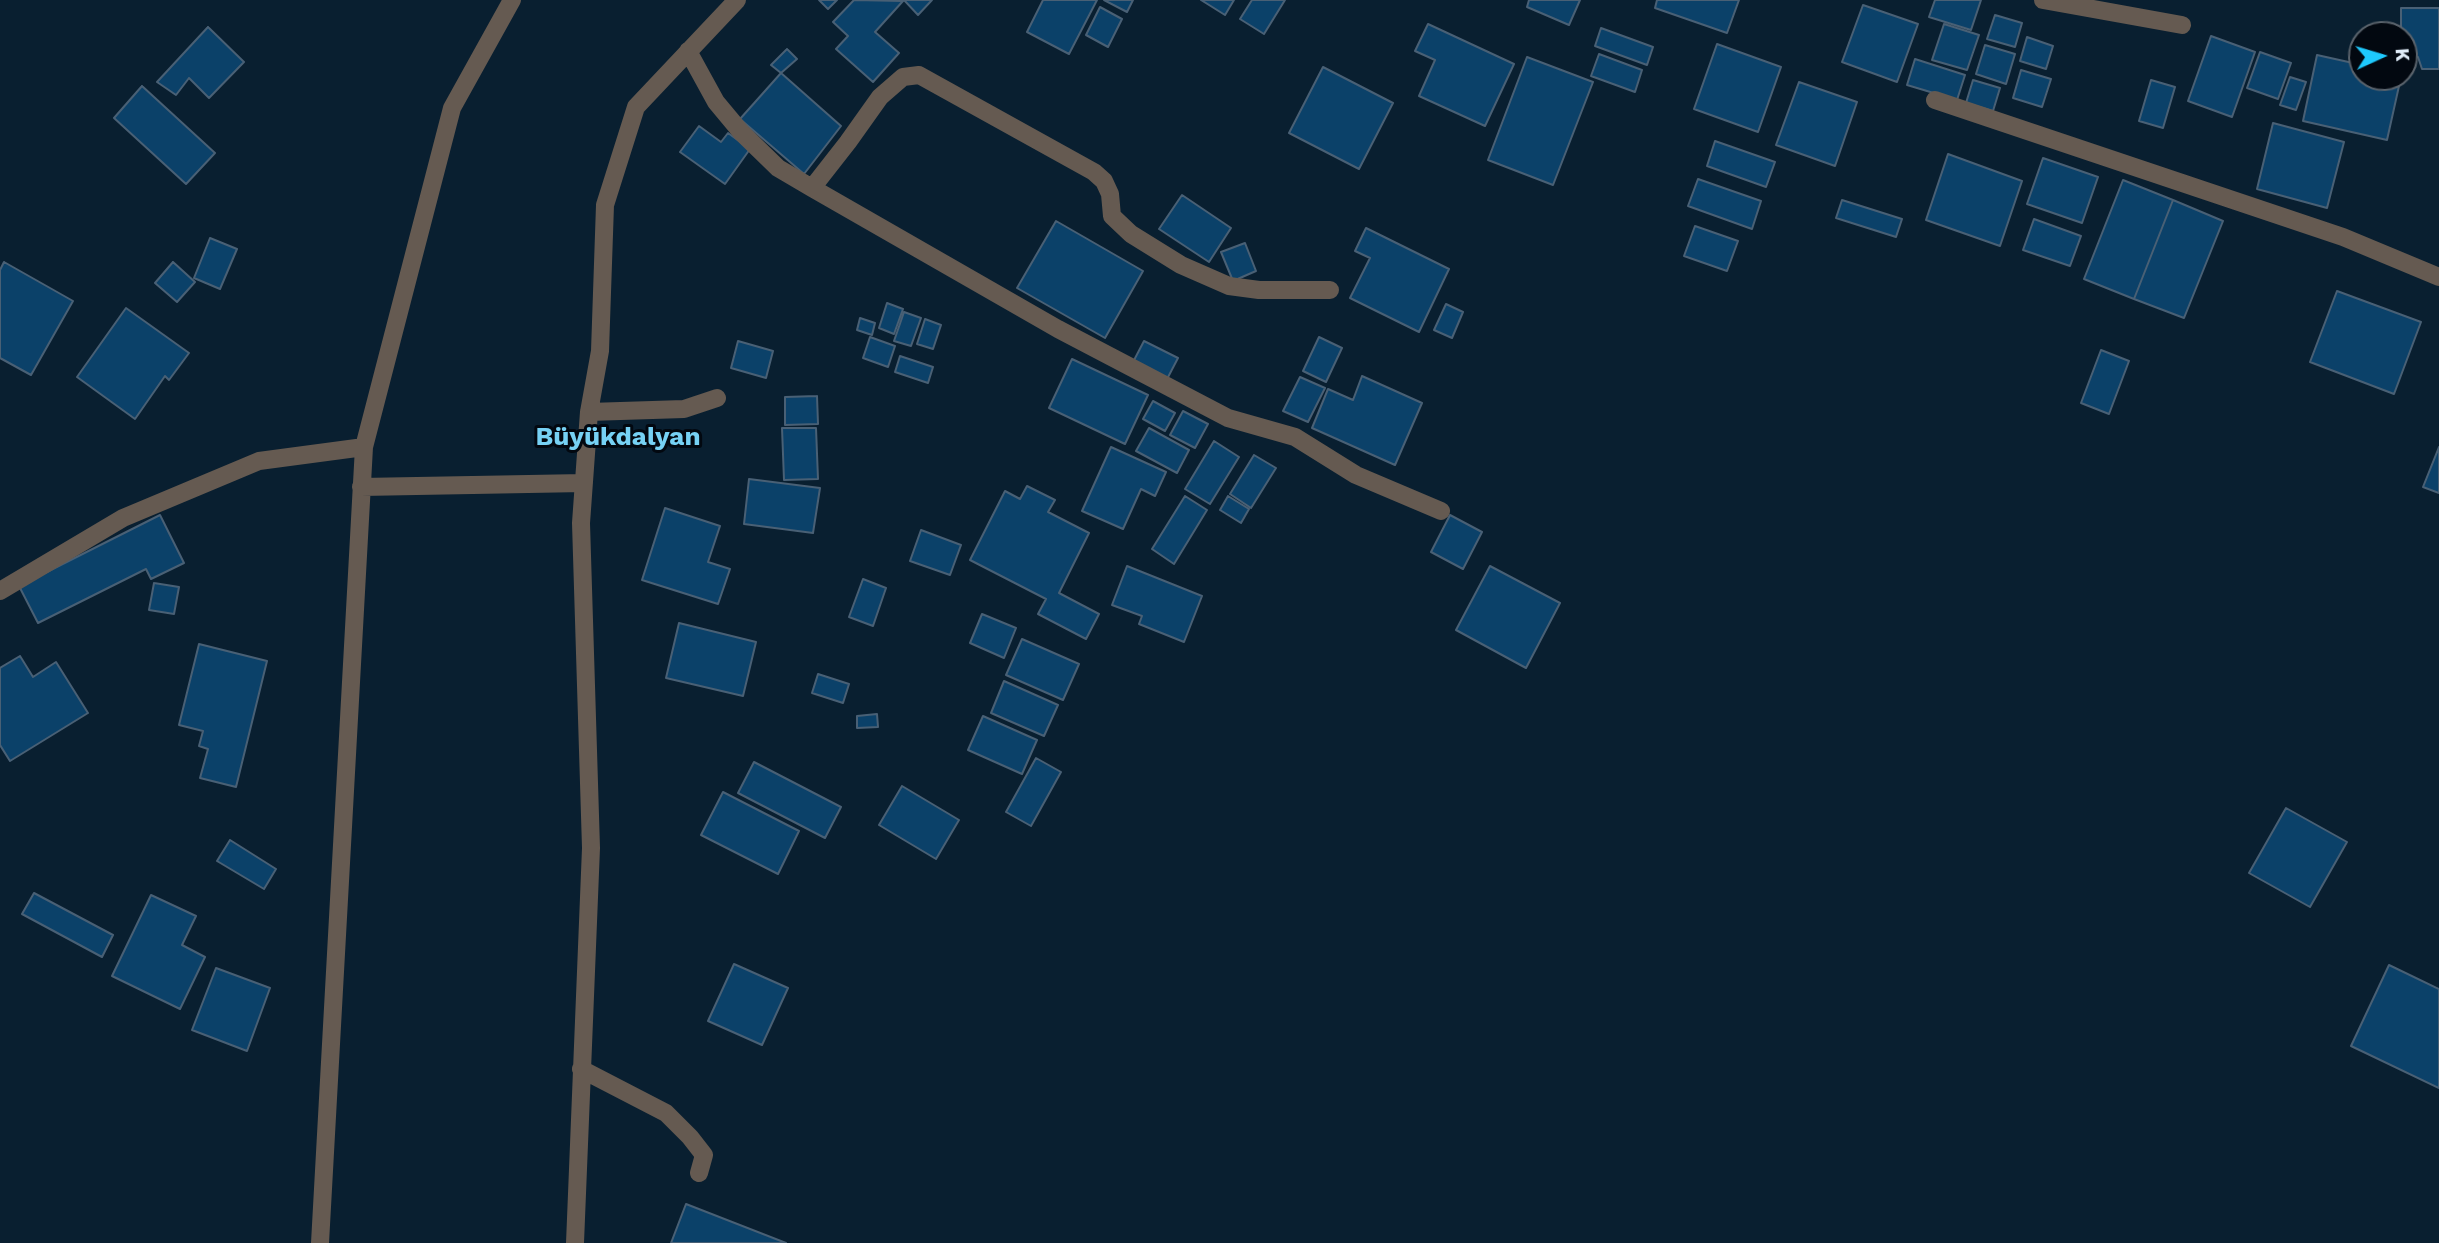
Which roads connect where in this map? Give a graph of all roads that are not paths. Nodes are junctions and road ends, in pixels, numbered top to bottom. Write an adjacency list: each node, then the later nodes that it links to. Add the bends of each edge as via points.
1 (512, 0): 12 (street, via 452,108)
2 (737, 0): 5 (street)
3 (2043, 0): 4 (street)
4 (2182, 25)
5 (688, 51): 7 (street, via 716,102 741,132 779,167); 11 (street, via 636,107 605,205 600,351)
6 (1935, 100): 8 (street, via 2343,237)
7 (812, 188): 9 (street, via 880,97 903,77 919,75 1094,172 1110,194 1112,216 1131,234 1181,265 1229,286); 15 (street, via 1058,329 1228,418 1295,437 1356,475)
8 (2439, 277)
9 (1330, 290)
10 (717, 398): 11 (street, via 684,409)
11 (589, 412): 13 (street)
12 (364, 447): 14 (street); 16 (street, via 259,461 123,518)
13 (584, 483): 14 (street); 17 (street, via 591,848)
14 (361, 486): 19 (street)
15 (1441, 511)
16 (0, 591)
17 (581, 1069): 18 (street, via 666,1113 704,1155); 20 (street)
18 (699, 1173)
19 (320, 1243)
20 (575, 1243)

